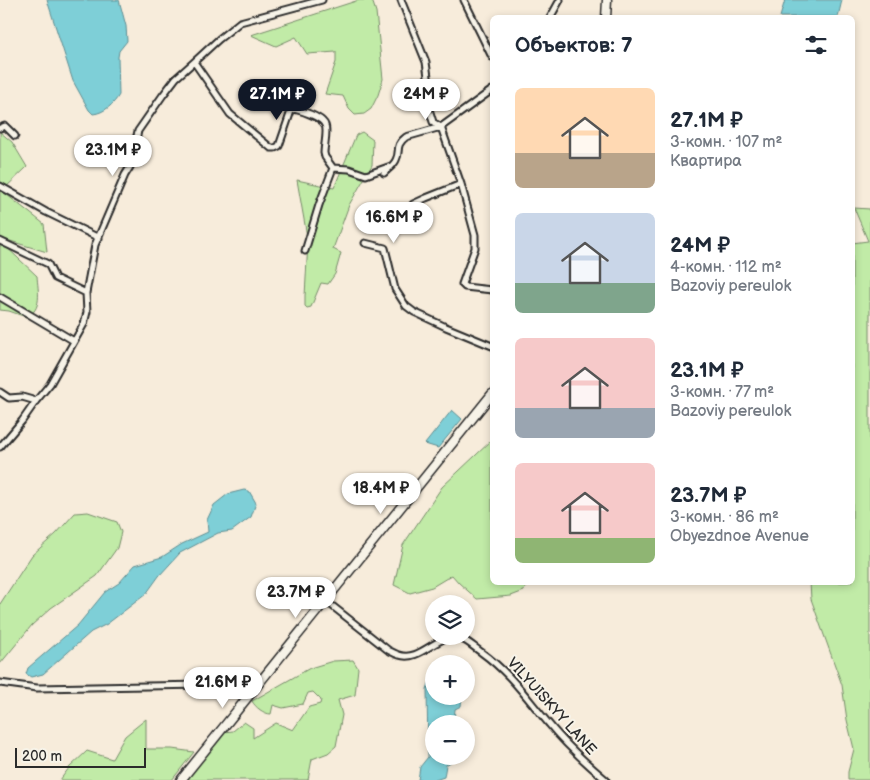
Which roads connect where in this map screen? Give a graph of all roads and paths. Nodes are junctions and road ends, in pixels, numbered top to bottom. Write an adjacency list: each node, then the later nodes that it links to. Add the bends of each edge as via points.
1 (322, 0): 9 (street, via 240,22)
2 (401, 0): 11 (street, via 426,62 433,122)
3 (464, 0): 8 (street)
4 (560, 0): 6 (street)
5 (607, 0): 7 (main road)
6 (552, 15)
7 (606, 15)
8 (490, 53)
9 (194, 62): 15 (street, via 230,114 271,148 279,146 291,111 322,121 326,127 324,153); 20 (street, via 176,78 138,131 130,167)
10 (490, 91): 11 (street)
11 (441, 127): 14 (street, via 406,137 398,146 397,160); 17 (street)
12 (0, 128): 13 (street, via 5,126)
13 (15, 136)
14 (391, 166): 15 (street, via 366,175); 16 (street)
15 (333, 168): 23 (street)
16 (384, 173)
17 (461, 184): 19 (street); 24 (street, via 475,235 475,248 462,284 464,287)
18 (0, 186): 20 (street)
19 (413, 204)
20 (99, 238): 25 (street)
21 (0, 241): 25 (street, via 48,264 55,278)
22 (365, 243): 28 (street, via 385,248 395,289 406,306)
23 (305, 251)
24 (490, 290)
25 (86, 293): 27 (street, via 87,312)
26 (0, 297): 27 (street)
27 (74, 341): 31 (street, via 50,384)
28 (490, 345)
29 (0, 392): 31 (street, via 9,398)
30 (490, 396): 33 (main road)
31 (36, 401): 32 (street)
32 (0, 447)
33 (326, 601): 35 (main road); 37 (street, VILYUISKYY LANE, via 399,656 419,653 445,638 455,636 464,640 495,663 579,757)
34 (0, 683): 35 (street, via 37,688)
35 (258, 684): 36 (main road)
36 (181, 780)
37 (606, 780)

